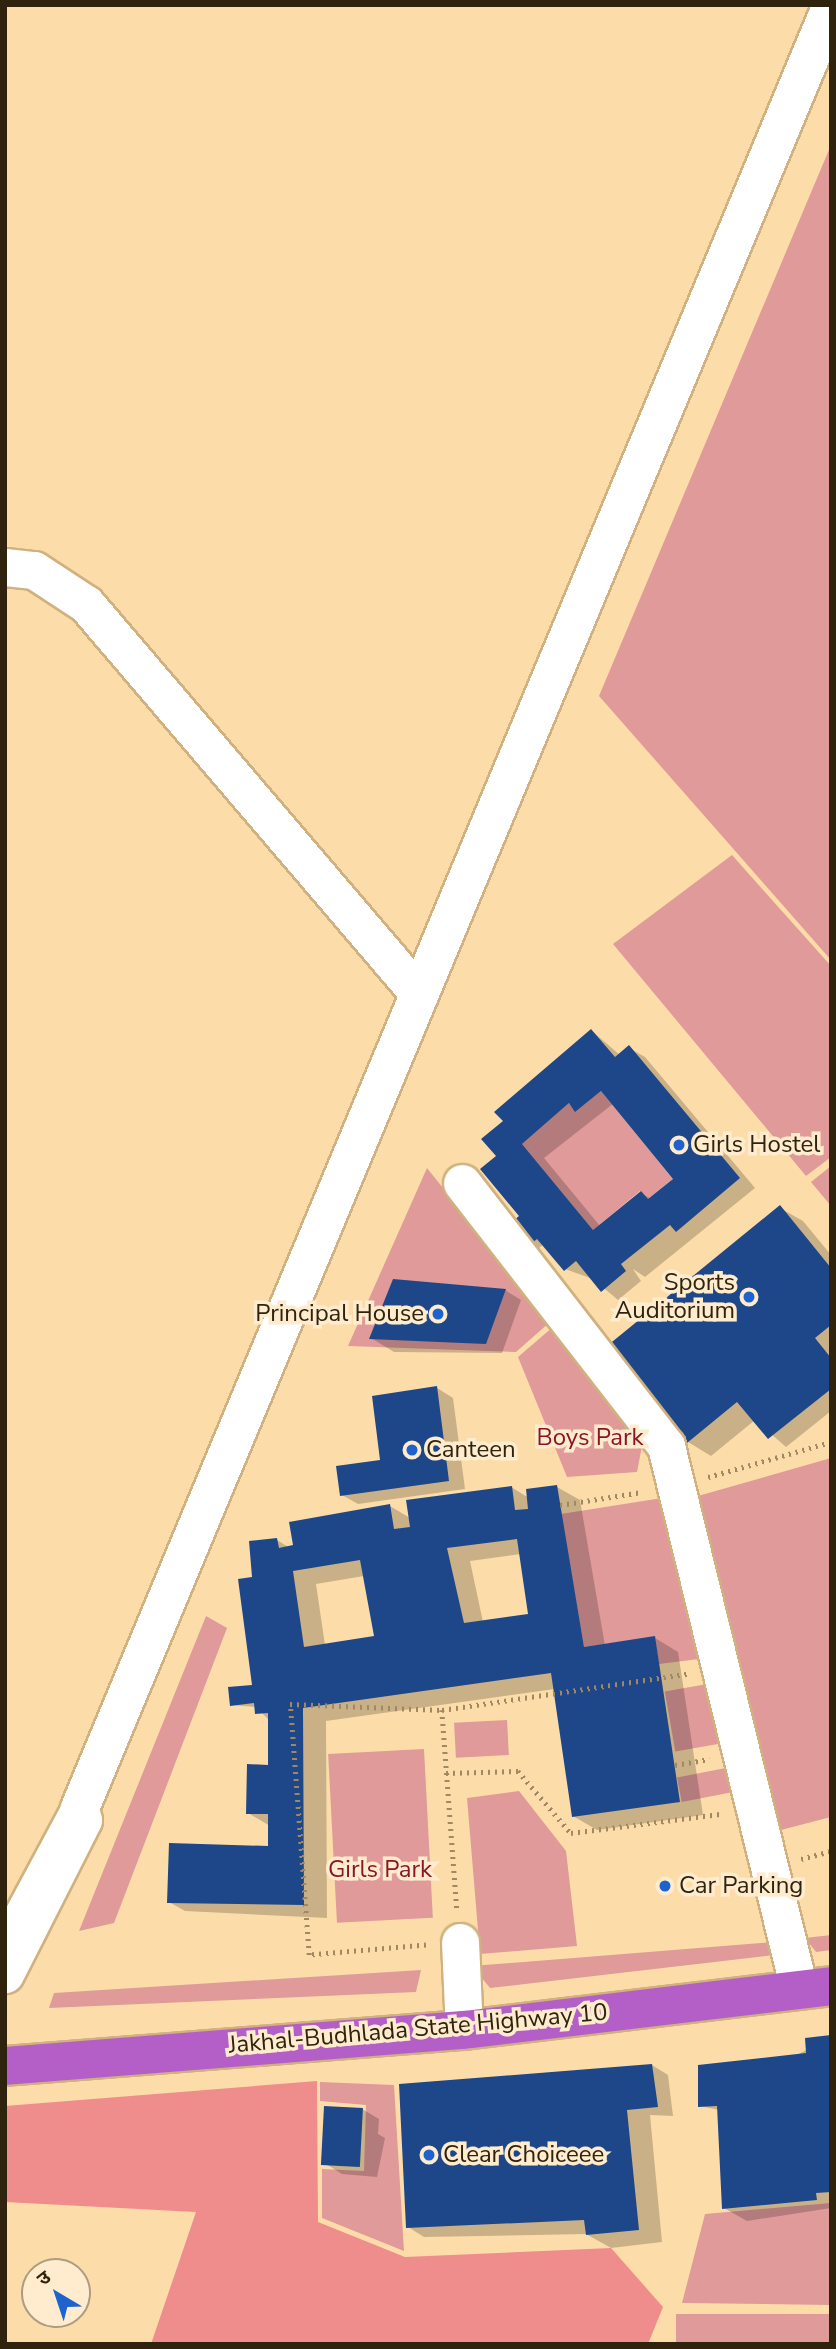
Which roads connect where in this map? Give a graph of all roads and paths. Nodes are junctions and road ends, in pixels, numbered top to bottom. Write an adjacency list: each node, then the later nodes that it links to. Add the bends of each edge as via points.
1 (831, 7): 3 (street)
2 (5, 567): 3 (street, via 34,570 86,604)
3 (419, 994): 11 (street)
4 (462, 1183): 6 (street, via 666,1447)
5 (831, 1442): 6 (path)
6 (674, 1487): 7 (path); 8 (street)
7 (560, 1505)
8 (719, 1669): 9 (path); 12 (street)
9 (442, 1710): 10 (path); 13 (path, via 290,1704 309,1955)
10 (446, 1773): 12 (path, via 518,1771 571,1833); 13 (path)
11 (80, 1808): 14 (street); 15 (street, via 83,1821)
12 (755, 1810): 16 (street)
13 (460, 1942): 17 (street)
14 (5, 1948)
15 (5, 1974)
16 (815, 1987): 17 (highway, Jakhal-Budhlada State Highway 10)
17 (464, 2030): 18 (highway, Jakhal-Budhlada State Highway 10)
18 (5, 2066)

